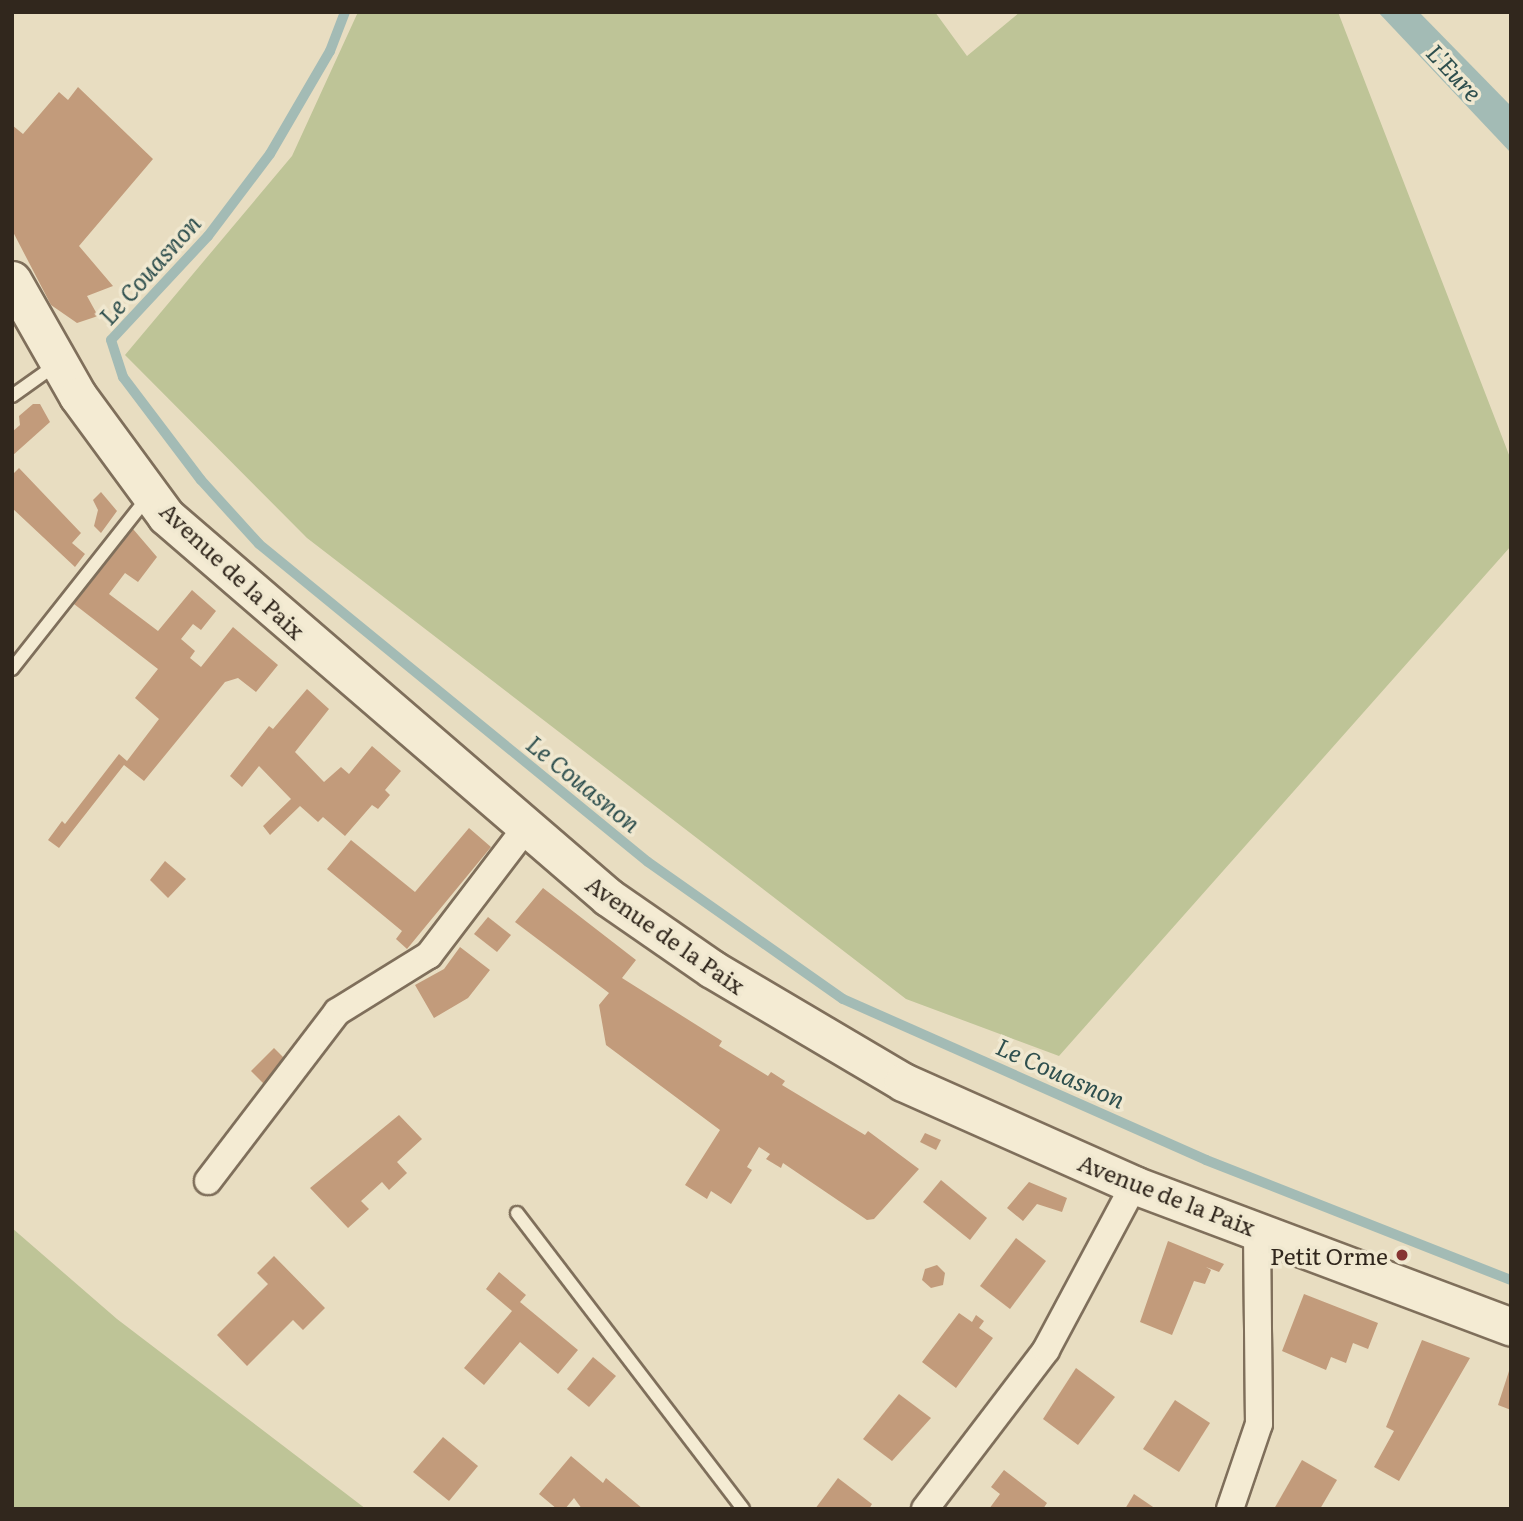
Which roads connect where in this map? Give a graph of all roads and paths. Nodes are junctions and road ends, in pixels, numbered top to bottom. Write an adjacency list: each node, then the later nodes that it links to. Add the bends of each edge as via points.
1 (12, 279): 2 (main road, Avenue de la Paix)
2 (59, 363): 3 (lane); 4 (main road, Avenue de la Paix, via 78,396)
3 (12, 396)
4 (152, 492): 5 (lane); 6 (main road, Avenue de la Paix, via 166,516)
5 (12, 669)
6 (525, 829): 7 (street, via 429,955 337,1012); 8 (main road, Avenue de la Paix, via 608,897 712,969 903,1082)
7 (208, 1181)
8 (1134, 1185): 10 (main road, Avenue de la Paix); 13 (street, via 1046,1350)
9 (517, 1213): 12 (lane)
10 (1257, 1229): 11 (main road, Avenue de la Paix); 14 (street, via 1259,1424)
11 (1508, 1320)
12 (743, 1509)
13 (925, 1509)
14 (1230, 1509)

